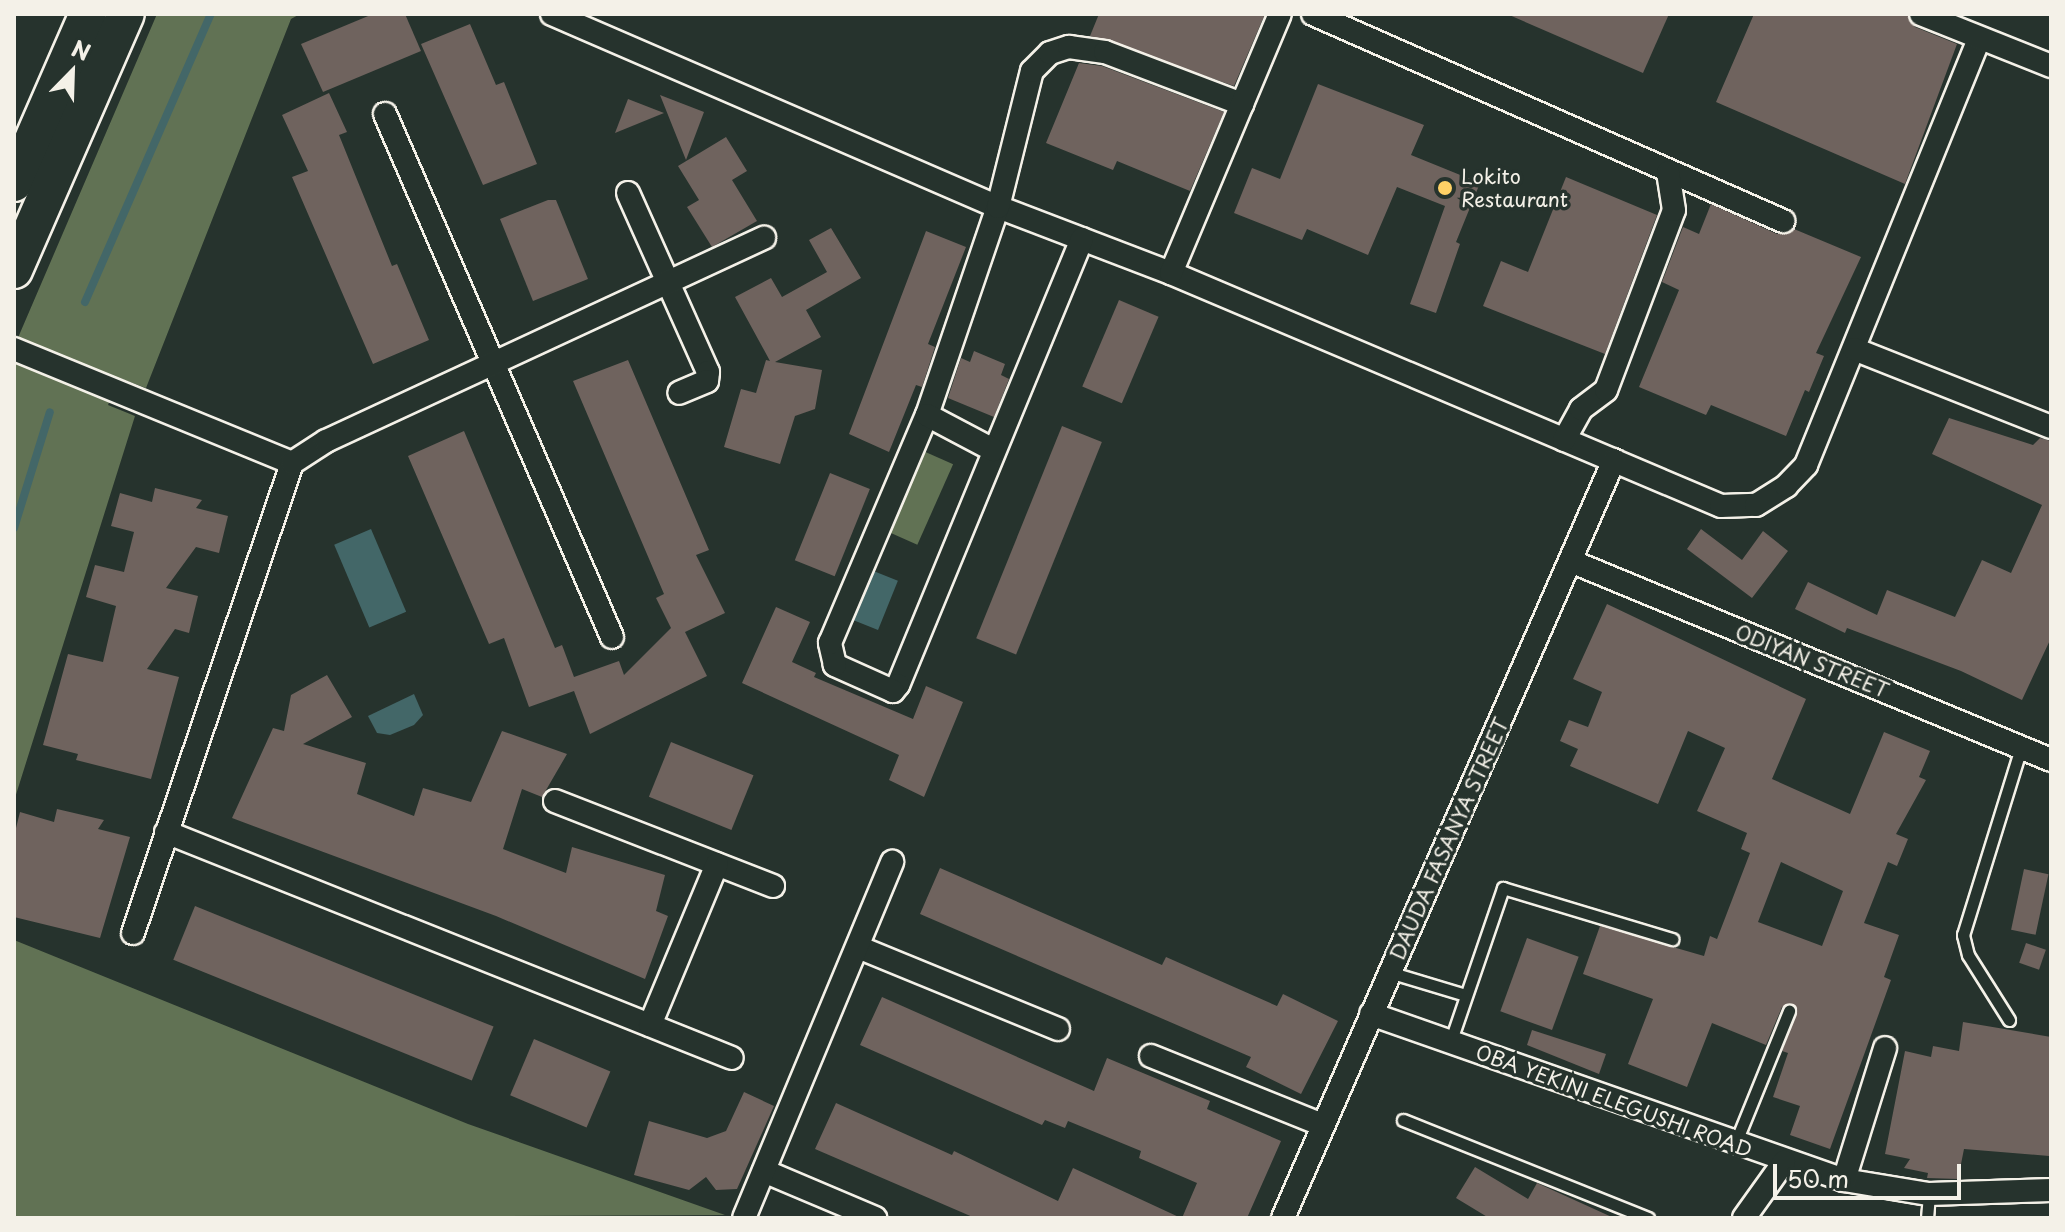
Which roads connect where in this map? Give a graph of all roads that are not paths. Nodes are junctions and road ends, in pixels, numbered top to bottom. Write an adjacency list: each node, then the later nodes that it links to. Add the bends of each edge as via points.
1 (88, 14): 11 (main road)
2 (126, 14): 19 (main road)
3 (552, 14): 15 (street)
4 (1280, 14): 9 (street)
5 (1313, 14): 12 (street, via 1654,160)
6 (1921, 14): 7 (street)
7 (1979, 39): 8 (street); 23 (street)
8 (2051, 66)
9 (1242, 104): 15 (street, via 1105,52 1069,47 1050,53 1032,71); 20 (street)
10 (385, 114): 24 (street)
11 (22, 143): 13 (main road)
12 (1668, 172): 16 (street); 28 (street, via 1674,210 1606,390 1581,409)
13 (14, 183)
14 (628, 193): 21 (street)
15 (998, 207): 18 (street); 26 (street)
16 (1783, 221)
17 (764, 238): 21 (street)
18 (1082, 239): 20 (street); 29 (street)
19 (14, 270)
20 (1171, 273): 28 (street)
21 (668, 283): 24 (street); 25 (street, via 709,377)
22 (14, 349): 31 (street)
23 (1854, 349): 27 (street); 30 (street, via 1806,465 1756,505 1721,506)
24 (492, 367): 31 (street, via 326,441); 33 (street)
25 (679, 393)
26 (927, 415): 29 (street); 29 (street, via 830,643 835,665 893,691 898,685)
27 (2051, 427)
28 (1564, 440): 30 (street)
29 (993, 450)
30 (1614, 460): 32 (street, DAUDA FASANYA STREET)
31 (292, 463): 37 (street)
32 (1573, 562): 34 (street, ODIYAN STREET); 44 (street, DAUDA FASANYA STREET)
33 (612, 637)
34 (2021, 748): 35 (street, ODIYAN STREET); 48 (lane, via 1963,935 1968,955)
35 (2051, 760)
36 (555, 801): 39 (street)
37 (166, 832): 41 (street); 49 (street)
38 (892, 862): 43 (street)
39 (717, 864): 40 (street); 49 (street)
40 (773, 886)
41 (133, 933)
42 (1672, 939): 45 (lane, via 1503,888)
43 (858, 947): 50 (street); 59 (street)
44 (1389, 972): 45 (lane); 47 (street, DAUDA FASANYA STREET)
45 (1465, 995): 51 (lane)
46 (1789, 1011): 57 (lane)
47 (1371, 1014): 51 (street, OBA YEKINI ELEGUSHI ROAD); 56 (street, DAUDA FASANYA STREET)
48 (2009, 1020)
49 (650, 1025): 54 (street)
50 (1058, 1029)
51 (1450, 1043): 57 (street, OBA YEKINI ELEGUSHI ROAD)
52 (1885, 1048): 60 (street)
53 (1151, 1056): 56 (street)
54 (732, 1058)
55 (1403, 1120): 66 (lane)
56 (1323, 1125): 65 (street, DAUDA FASANYA STREET)
57 (1735, 1145): 58 (street, OBA YEKINI ELEGUSHI ROAD)
58 (1784, 1162): 60 (street, OBA YEKINI ELEGUSHI ROAD); 67 (street)
59 (764, 1171): 63 (street); 64 (street)
60 (1844, 1180): 62 (street, OBA YEKINI ELEGUSHI ROAD)
61 (2051, 1190): 62 (street, OBA YEKINI ELEGUSHI ROAD)
62 (1929, 1194): 68 (lane)
63 (744, 1218)
64 (875, 1218)
65 (1283, 1218)
66 (1648, 1218)
67 (1744, 1218)
68 (1927, 1218)

